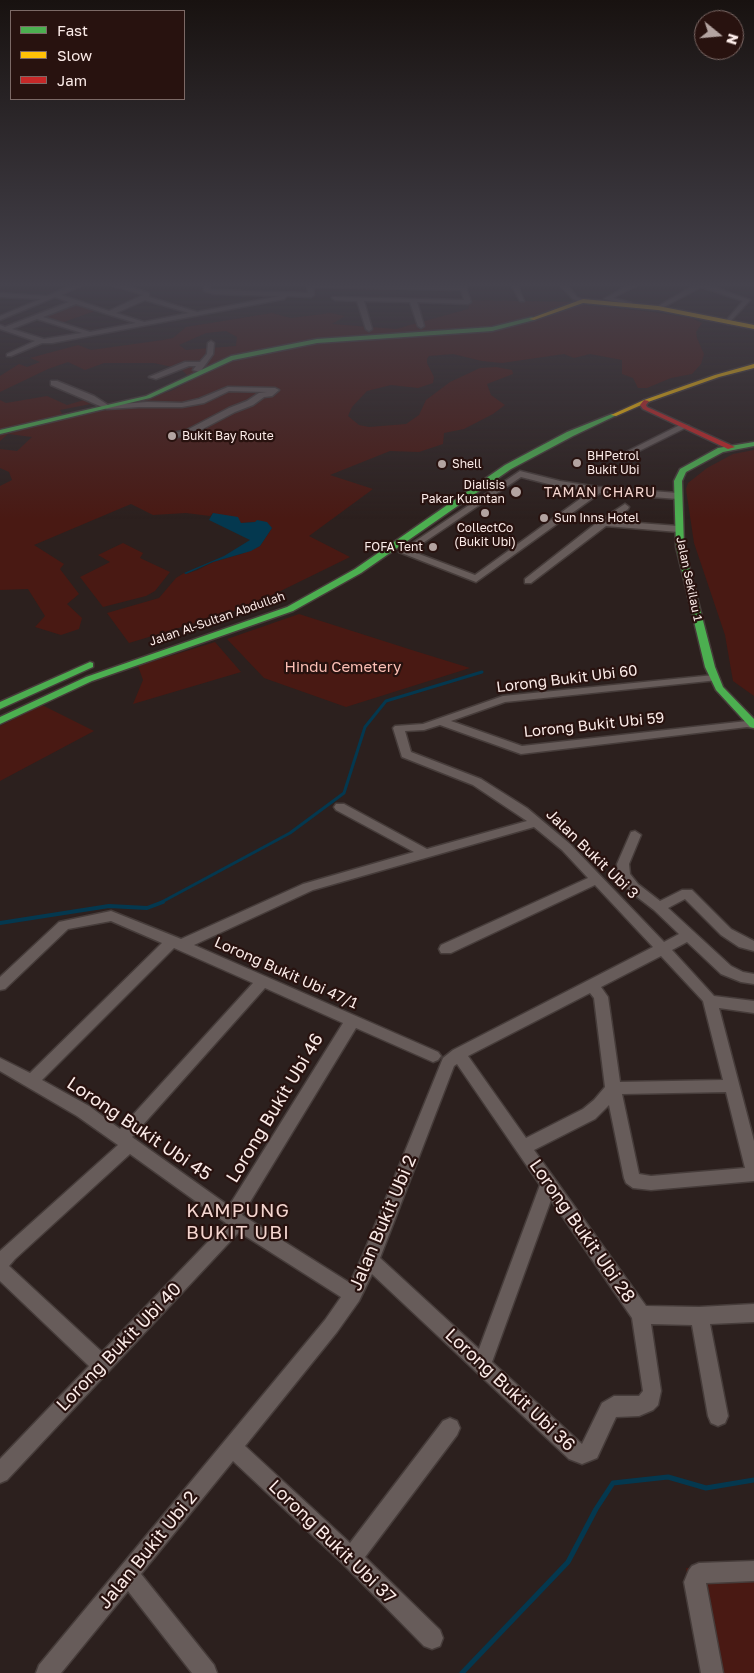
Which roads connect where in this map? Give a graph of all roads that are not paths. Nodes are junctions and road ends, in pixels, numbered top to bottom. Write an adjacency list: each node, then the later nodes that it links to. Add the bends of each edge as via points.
1 (203, 362): 6 (street)
2 (218, 362): 6 (main road)
3 (738, 362): 7 (main road)
4 (746, 362): 7 (main road, Jalan Al-Sultan Abdullah)
5 (754, 364): 7 (main road)
6 (198, 368): 8 (street, via 188,364); 13 (main road, via 158,393)
7 (713, 375): 11 (main road, Jalan Al-Sultan Abdullah); 30 (main road, Jalan Al-Sultan Abdullah, via 612,409 523,451 348,564)
8 (153, 377)
9 (54, 383): 13 (street)
10 (176, 398): 12 (street)
11 (646, 401): 14 (main road, Jalan Al-Sultan Abdullah); 15 (main road, via 643,407)
12 (140, 405): 13 (street); 18 (street, via 182,405 228,389 275,390 190,432)
13 (107, 407): 17 (main road)
14 (617, 412): 15 (main road); 22 (main road, Jalan Al-Sultan Abdullah)
15 (656, 413): 16 (main road)
16 (685, 426): 20 (main road); 21 (street)
17 (0, 432)
18 (172, 436)
19 (754, 444): 20 (main road)
20 (731, 447): 25 (main road, Jalan Sekilau 1, via 683,471 678,481)
21 (620, 457)
22 (526, 458): 23 (street, via 519,465); 36 (main road, Jalan Al-Sultan Abdullah, via 358,570 290,609 88,679)
23 (520, 474): 24 (street); 24 (street, via 404,552 476,579)
24 (598, 490): 25 (street)
25 (678, 496): 28 (main road, Jalan Sekilau 1)
26 (625, 507): 27 (street)
27 (602, 523): 28 (street); 29 (street)
28 (678, 530): 34 (main road, Jalan Sekilau 1, via 694,609)
29 (528, 580)
30 (303, 588)
31 (279, 600): 32 (main road, Jalan Al-Sultan Abdullah)
32 (208, 625)
33 (103, 661): 35 (main road)
34 (714, 678): 37 (street, Lorong Bukit Ubi 60, via 503,699); 38 (main road, Jalan Sekilau 1)
35 (0, 706)
36 (0, 721)
37 (440, 721): 38 (street, Lorong Bukit Ubi 59, via 522,750); 39 (street, Lorong Bukit Ubi 60, via 418,729)
38 (754, 725)
39 (398, 728): 41 (street, Jalan Bukit Ubi 3, via 409,756 477,782)
40 (340, 807): 43 (street)
41 (536, 822): 43 (street); 44 (street, Jalan Bukit Ubi 3)
42 (635, 835): 45 (street, via 623,864 624,875 633,887)
43 (425, 853): 47 (street, via 308,887)
44 (596, 878): 49 (street, Jalan Bukit Ubi 3); 50 (street)
45 (659, 908): 46 (street); 48 (street, via 687,893 726,932 744,944)
46 (687, 936): 49 (street, Jalan Bukit Ubi 2); 51 (street, via 726,970)
47 (177, 943): 52 (street, Lorong Bukit Ubi 47/1); 53 (street, Lorong Bukit Ubi 47/1, via 111,916 64,925); 61 (street)
48 (754, 946)
49 (664, 948): 54 (street, Jalan Bukit Ubi 2); 55 (street, Jalan Bukit Ubi 3)
50 (446, 949)
51 (754, 979)
52 (263, 981): 57 (street, Lorong Bukit Ubi 47/1); 64 (street)
53 (0, 985)
54 (592, 985): 58 (street, Jalan Bukit Ubi 2); 63 (street, via 602,997)
55 (710, 1001): 56 (street); 62 (street)
56 (754, 1006)
57 (353, 1020): 59 (street, Lorong Bukit Ubi 47/1); 68 (street, Lorong Bukit Ubi 46)
58 (458, 1054): 65 (street, Lorong Bukit Ubi 28); 69 (street, Jalan Bukit Ubi 2, via 448,1062)
59 (433, 1056)
60 (0, 1064): 61 (street, Lorong Bukit Ubi 45)
61 (31, 1082): 64 (street, Lorong Bukit Ubi 45, via 83,1111)
62 (731, 1086): 63 (street); 66 (street)
63 (613, 1088): 65 (street, via 589,1114); 66 (street, via 632,1178 638,1183)
64 (126, 1141): 68 (street, Lorong Bukit Ubi 45); 70 (street, via 9,1252)
65 (524, 1147): 67 (street, Lorong Bukit Ubi 28)
66 (754, 1173)
67 (549, 1182): 73 (street, Lorong Bukit Ubi 28); 76 (street)
68 (235, 1219): 71 (street, Lorong Bukit Ubi 45); 75 (street, Lorong Bukit Ubi 40)
69 (370, 1260): 71 (street, Jalan Bukit Ubi 2); 76 (street, Lorong Bukit Ubi 36)
70 (0, 1267): 75 (street)
71 (354, 1295): 79 (street, Jalan Bukit Ubi 2)
72 (754, 1313): 74 (street, Lorong Bukit Ubi 28)
73 (641, 1316): 74 (street, Lorong Bukit Ubi 28); 76 (street, Lorong Bukit Ubi 36, via 651,1398 639,1406 614,1406 604,1419 590,1452 576,1452)
74 (700, 1316): 77 (street)
75 (102, 1365): 80 (street, Lorong Bukit Ubi 40)
76 (482, 1365)
77 (718, 1416)
78 (450, 1428): 81 (street)
79 (232, 1447): 81 (street, Lorong Bukit Ubi 37); 83 (street, Jalan Bukit Ubi 2)
80 (0, 1473)
81 (350, 1558): 84 (street, Lorong Bukit Ubi 37)
82 (754, 1571): 87 (street, via 699,1573 696,1577)
83 (128, 1574): 85 (street, Jalan Bukit Ubi 2); 86 (street)
84 (432, 1638)
85 (47, 1673)
86 (206, 1673)
87 (712, 1673)

